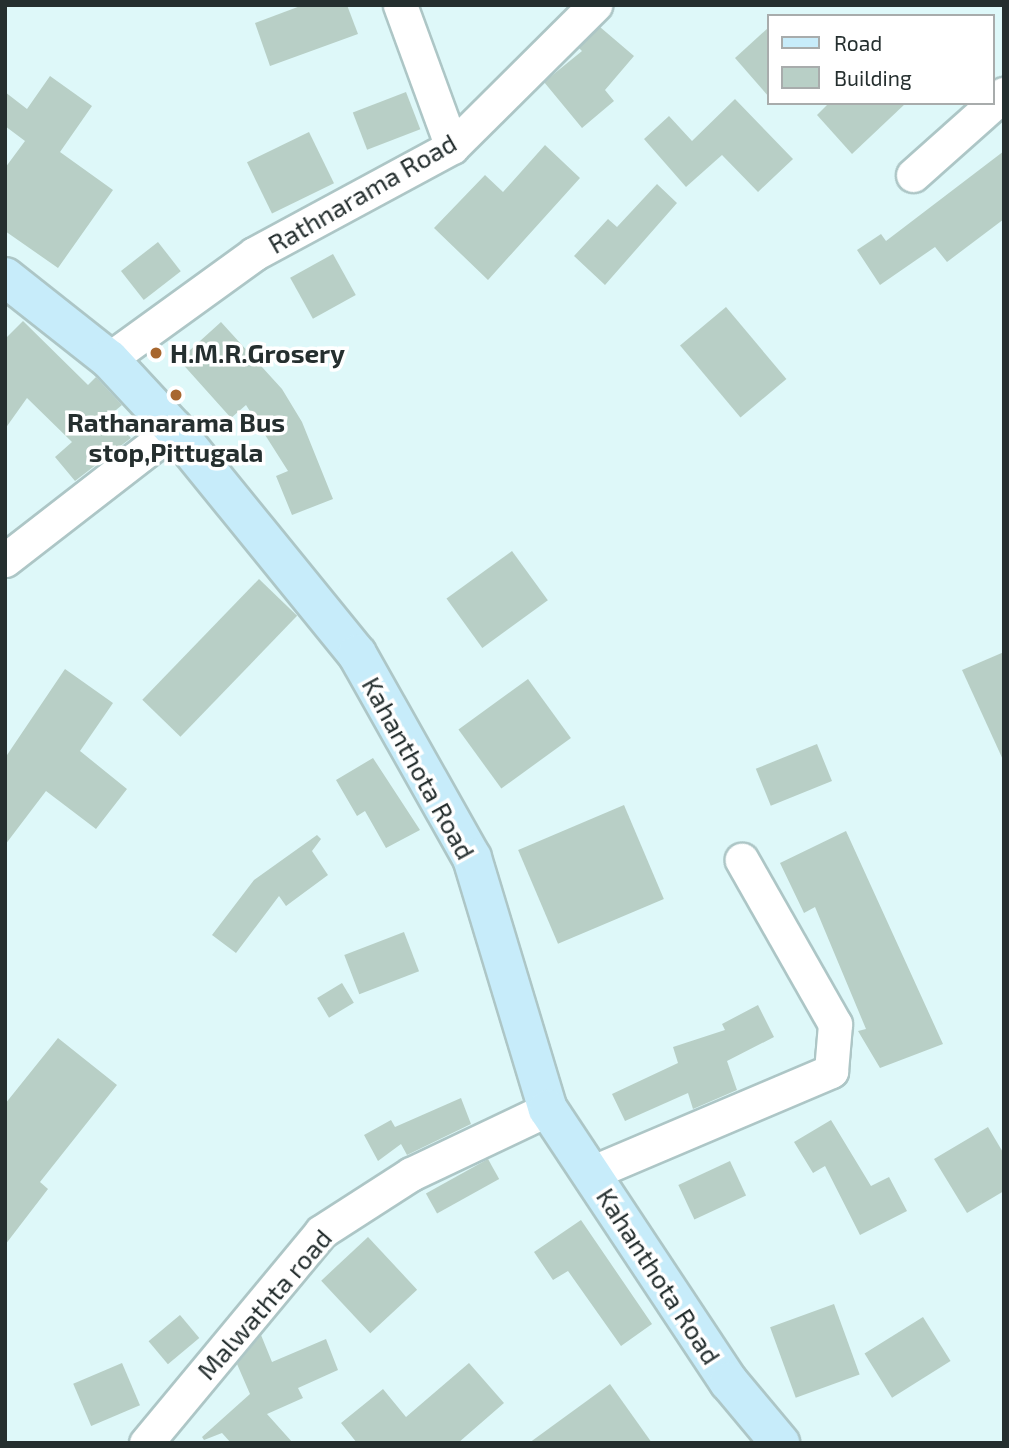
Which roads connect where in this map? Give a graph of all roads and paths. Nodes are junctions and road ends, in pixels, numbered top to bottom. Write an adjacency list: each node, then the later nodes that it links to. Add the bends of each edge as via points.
1 (400, 5): 4 (street)
2 (595, 5): 4 (street, Rathnarama Road)
3 (992, 105): 5 (street)
4 (452, 148): 7 (street, Rathnarama Road, via 254,254)
5 (913, 175)
6 (5, 277): 7 (main road, Kahanthota Road)
7 (109, 359): 8 (main road, Kahanthota Road)
8 (174, 429): 9 (street); 11 (main road, Kahanthota Road, via 356,654 472,859)
9 (5, 560)
10 (743, 860): 12 (street, via 835,1024 831,1071)
11 (548, 1109): 12 (main road, Kahanthota Road); 13 (street, Malwathta road, via 411,1174 321,1232)
12 (592, 1173): 14 (main road, Kahanthota Road, via 729,1382)
13 (146, 1443)
14 (780, 1443)

